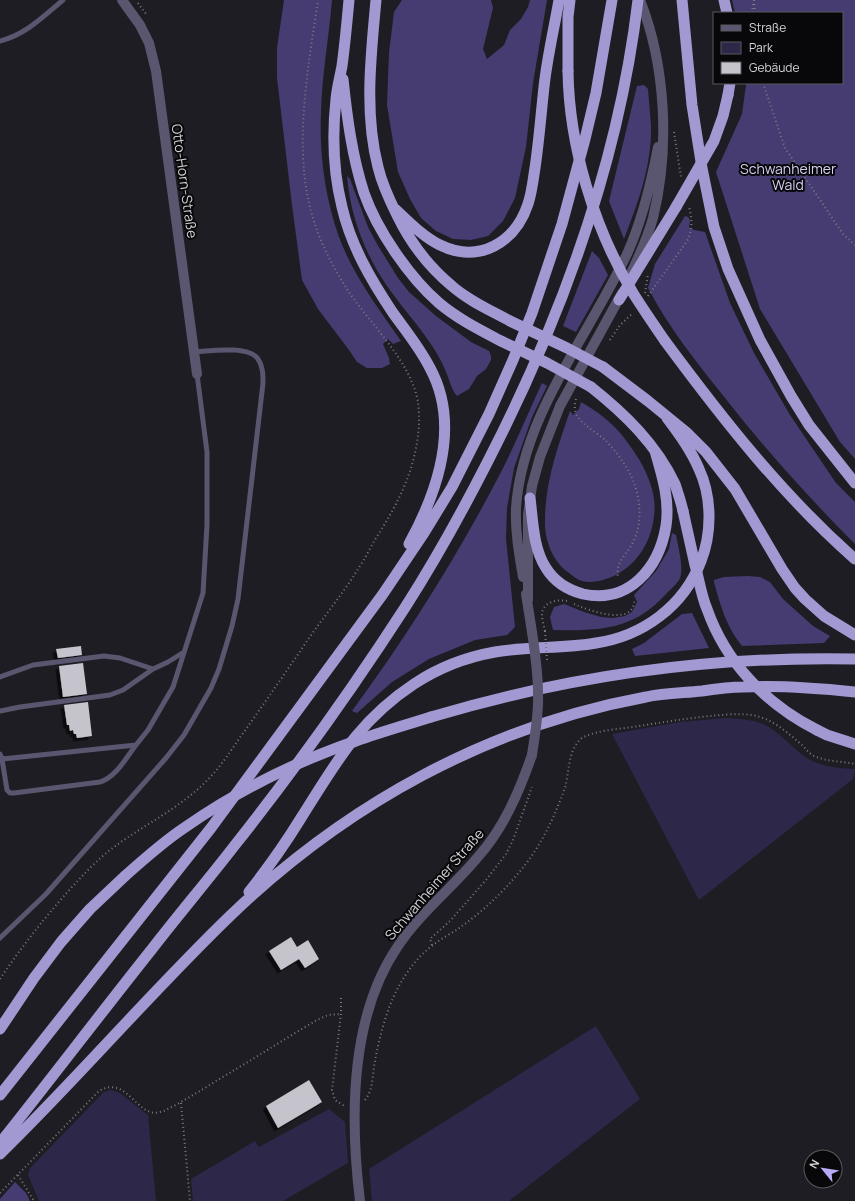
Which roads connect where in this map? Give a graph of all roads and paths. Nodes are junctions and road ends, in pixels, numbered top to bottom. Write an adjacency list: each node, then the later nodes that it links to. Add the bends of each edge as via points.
1 (63, 0): 17 (lane, via 23,32)
2 (122, 0): 27 (street, Otto-Horn-Straße, via 149,43 156,71)
3 (136, 0): 16 (path)
4 (318, 0): 51 (path, via 304,112 307,195 316,228 332,264 411,380 419,404 418,435 413,464 400,497 358,569 215,772 184,801 126,838 91,866 50,912)
5 (349, 0): 18 (highway)
6 (376, 0): 24 (highway, via 370,89 371,121 378,168)
7 (559, 0): 24 (highway, via 544,84 530,195 525,212 514,231 491,248 468,252 455,250 439,245)
8 (570, 0): 33 (highway, bridge, via 568,71 579,158 599,221 623,274 665,340 764,467)
9 (612, 0): 34 (highway, via 596,92 576,174 560,231 529,320 492,407 452,487)
10 (639, 0): 21 (street, via 652,37); 58 (highway, via 623,92 588,224 543,345 515,409 467,501 407,604 307,749 238,842)
11 (682, 0): 31 (highway, via 702,168 714,227 728,269 760,340 791,396 809,425)
12 (724, 0): 14 (highway)
13 (754, 1): 15 (path)
14 (727, 12)
15 (753, 12)
16 (147, 15)
17 (0, 41)
18 (342, 66): 30 (highway, bridge, via 356,165 365,194 379,225 408,270 439,303 478,329 591,387 618,409); 34 (highway, via 336,98 333,143 337,185 346,223 368,274 431,370 440,394 445,420 442,462 429,502)
19 (730, 84): 26 (highway, bridge, via 714,141)
20 (763, 84): 25 (path, via 784,148 843,234)
21 (662, 99): 26 (street, via 663,153 656,204 644,246); 36 (street, via 658,147 635,235 544,409 525,460 516,507 516,533)
22 (673, 126): 23 (path)
23 (681, 177)
24 (393, 207): 29 (highway, bridge, via 416,248 452,286 471,300 510,321 603,367)
25 (855, 245)
26 (619, 300): 32 (street, via 554,420 540,457)
27 (194, 352): 28 (street, Otto-Horn-Straße); 50 (lane, via 249,352 258,358 263,373 238,599 226,650 211,688 184,735 166,758 46,894)
28 (197, 374): 39 (lane, via 207,452 207,525 203,593)
29 (667, 418): 38 (highway, via 686,432 722,470 748,508 795,588 824,616); 49 (highway, via 686,444 699,469 708,502 708,528 703,555 694,576 680,597 666,612 645,626 613,640 596,644 492,652 448,666 404,691 374,715 350,742 273,861)
30 (655, 451): 32 (highway, via 665,486 667,517 663,538 654,560 642,578 616,593 596,596 574,592 551,575 539,553); 45 (highway, bridge, via 673,481 683,511 706,608 714,628 741,671 770,701 800,722 827,735)
31 (855, 483)
32 (530, 498): 36 (street)
33 (855, 559)
34 (383, 594): 55 (highway, via 211,828)
35 (634, 599): 37 (path, via 629,611 617,615 591,611 568,601 554,601 545,607 542,614)
36 (528, 600): 57 (street, Schwanheimer Straße, bridge, via 538,693 532,755 514,802 496,833 477,858 412,927 385,967 369,1003 364,1023)
37 (545, 631)
38 (855, 635)
39 (184, 652): 41 (lane); 46 (lane, via 173,687 148,730)
40 (855, 659): 54 (highway, bridge, via 743,661 645,671 558,685 469,706 326,752 258,783 222,803 154,851 90,909 61,942)
41 (154, 669): 42 (lane, via 120,658 104,656 33,665); 44 (lane, via 110,695)
42 (0, 677)
43 (855, 692): 49 (highway, via 795,687 743,687 649,696 526,728 417,777 370,806 297,858)
44 (0, 711)
45 (855, 744)
46 (136, 745): 47 (lane); 47 (lane, via 106,780 14,793 7,790)
47 (1, 757)
48 (855, 764): 57 (path, via 822,759 810,754 780,727 761,717 746,714 668,721 584,736 575,746 565,786 538,848 503,892 461,928 432,945 402,980 386,1018 374,1062 371,1090 367,1099)
49 (232, 914): 59 (highway)
50 (0, 938)
51 (0, 979)
52 (341, 998): 53 (path)
53 (341, 1014): 56 (path, via 328,1015 317,1020); 57 (path, via 332,1090 335,1100 343,1105)
54 (0, 1029)
55 (0, 1095)
56 (181, 1102): 60 (path, via 155,1113 148,1112 120,1089 110,1087 99,1091); 63 (path)
57 (355, 1103): 64 (street, Schwanheimer Straße, via 355,1145)
58 (0, 1143)
59 (0, 1154)
60 (18, 1175): 61 (path); 62 (path)
61 (0, 1194)
62 (34, 1201)
63 (190, 1201)
64 (360, 1201)

